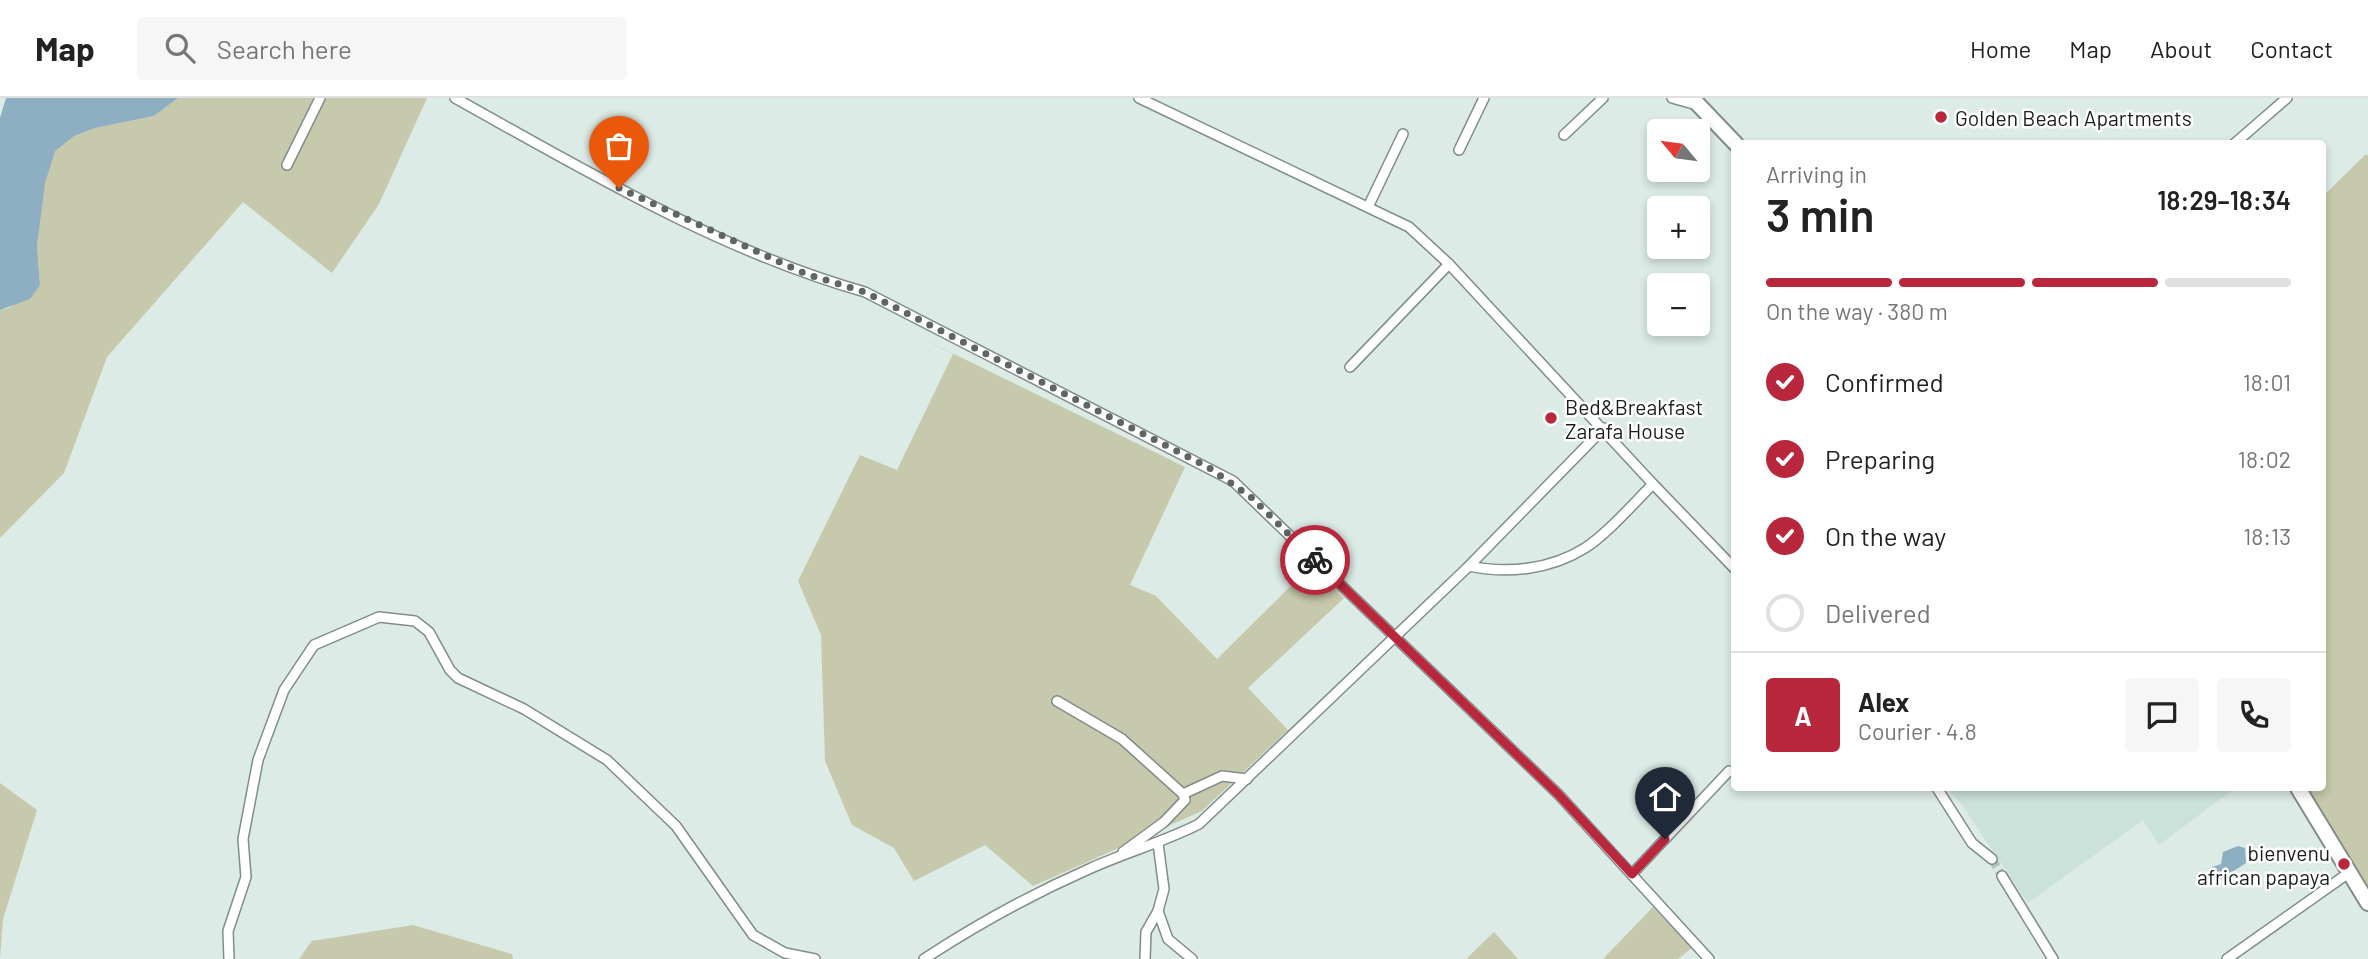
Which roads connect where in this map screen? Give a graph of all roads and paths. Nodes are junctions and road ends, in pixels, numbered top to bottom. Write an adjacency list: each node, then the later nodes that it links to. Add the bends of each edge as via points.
1 (320, 98): 14 (street)
2 (455, 98): 22 (street, via 642,200 806,274 865,292 1220,473 1251,497)
3 (1139, 98): 15 (street)
4 (1484, 98): 13 (street)
5 (1603, 98): 10 (street)
6 (1671, 98): 8 (street)
7 (2287, 98): 12 (street)
8 (1695, 101): 11 (main road)
9 (1402, 134): 15 (street)
10 (1564, 135)
11 (1732, 140)
12 (2239, 140)
13 (1459, 150)
14 (287, 165)
15 (1368, 207): 16 (street, via 1409,228)
16 (1449, 264): 17 (street); 18 (street)
17 (1350, 366)
18 (1604, 428): 19 (street); 21 (street)
19 (1649, 488): 20 (street); 21 (street, via 1574,553 1517,571)
20 (1731, 565)
21 (1469, 566): 22 (street)
22 (1393, 637): 25 (street); 33 (street, via 1559,795)
23 (1057, 701): 28 (street, via 1122,739)
24 (1729, 771): 33 (street)
25 (1247, 779): 28 (street, via 1222,776); 29 (street, via 1199,824)
26 (1939, 791): 31 (street, via 1972,843)
27 (2300, 791): 32 (main road)
28 (1183, 794): 30 (street, via 1185,800 1178,810)
29 (1158, 843): 30 (street); 36 (street, via 1164,889)
30 (1116, 857): 39 (street, via 966,932)
31 (1992, 859)
32 (2350, 872): 35 (main road); 44 (street)
33 (1632, 874): 42 (street)
34 (2002, 876): 43 (street)
35 (2368, 903)
36 (1158, 911): 40 (street, via 1146,932); 41 (street, via 1168,939)
37 (229, 959): 38 (street, via 228,931 247,877 242,850 251,793 284,690 314,645 379,617 415,621 429,632 458,678 524,709 607,760 676,826 753,935 785,953)
38 (815, 959)
39 (924, 959)
40 (1145, 959)
41 (1192, 959)
42 (1709, 959)
43 (2053, 959)
44 (2227, 959)

